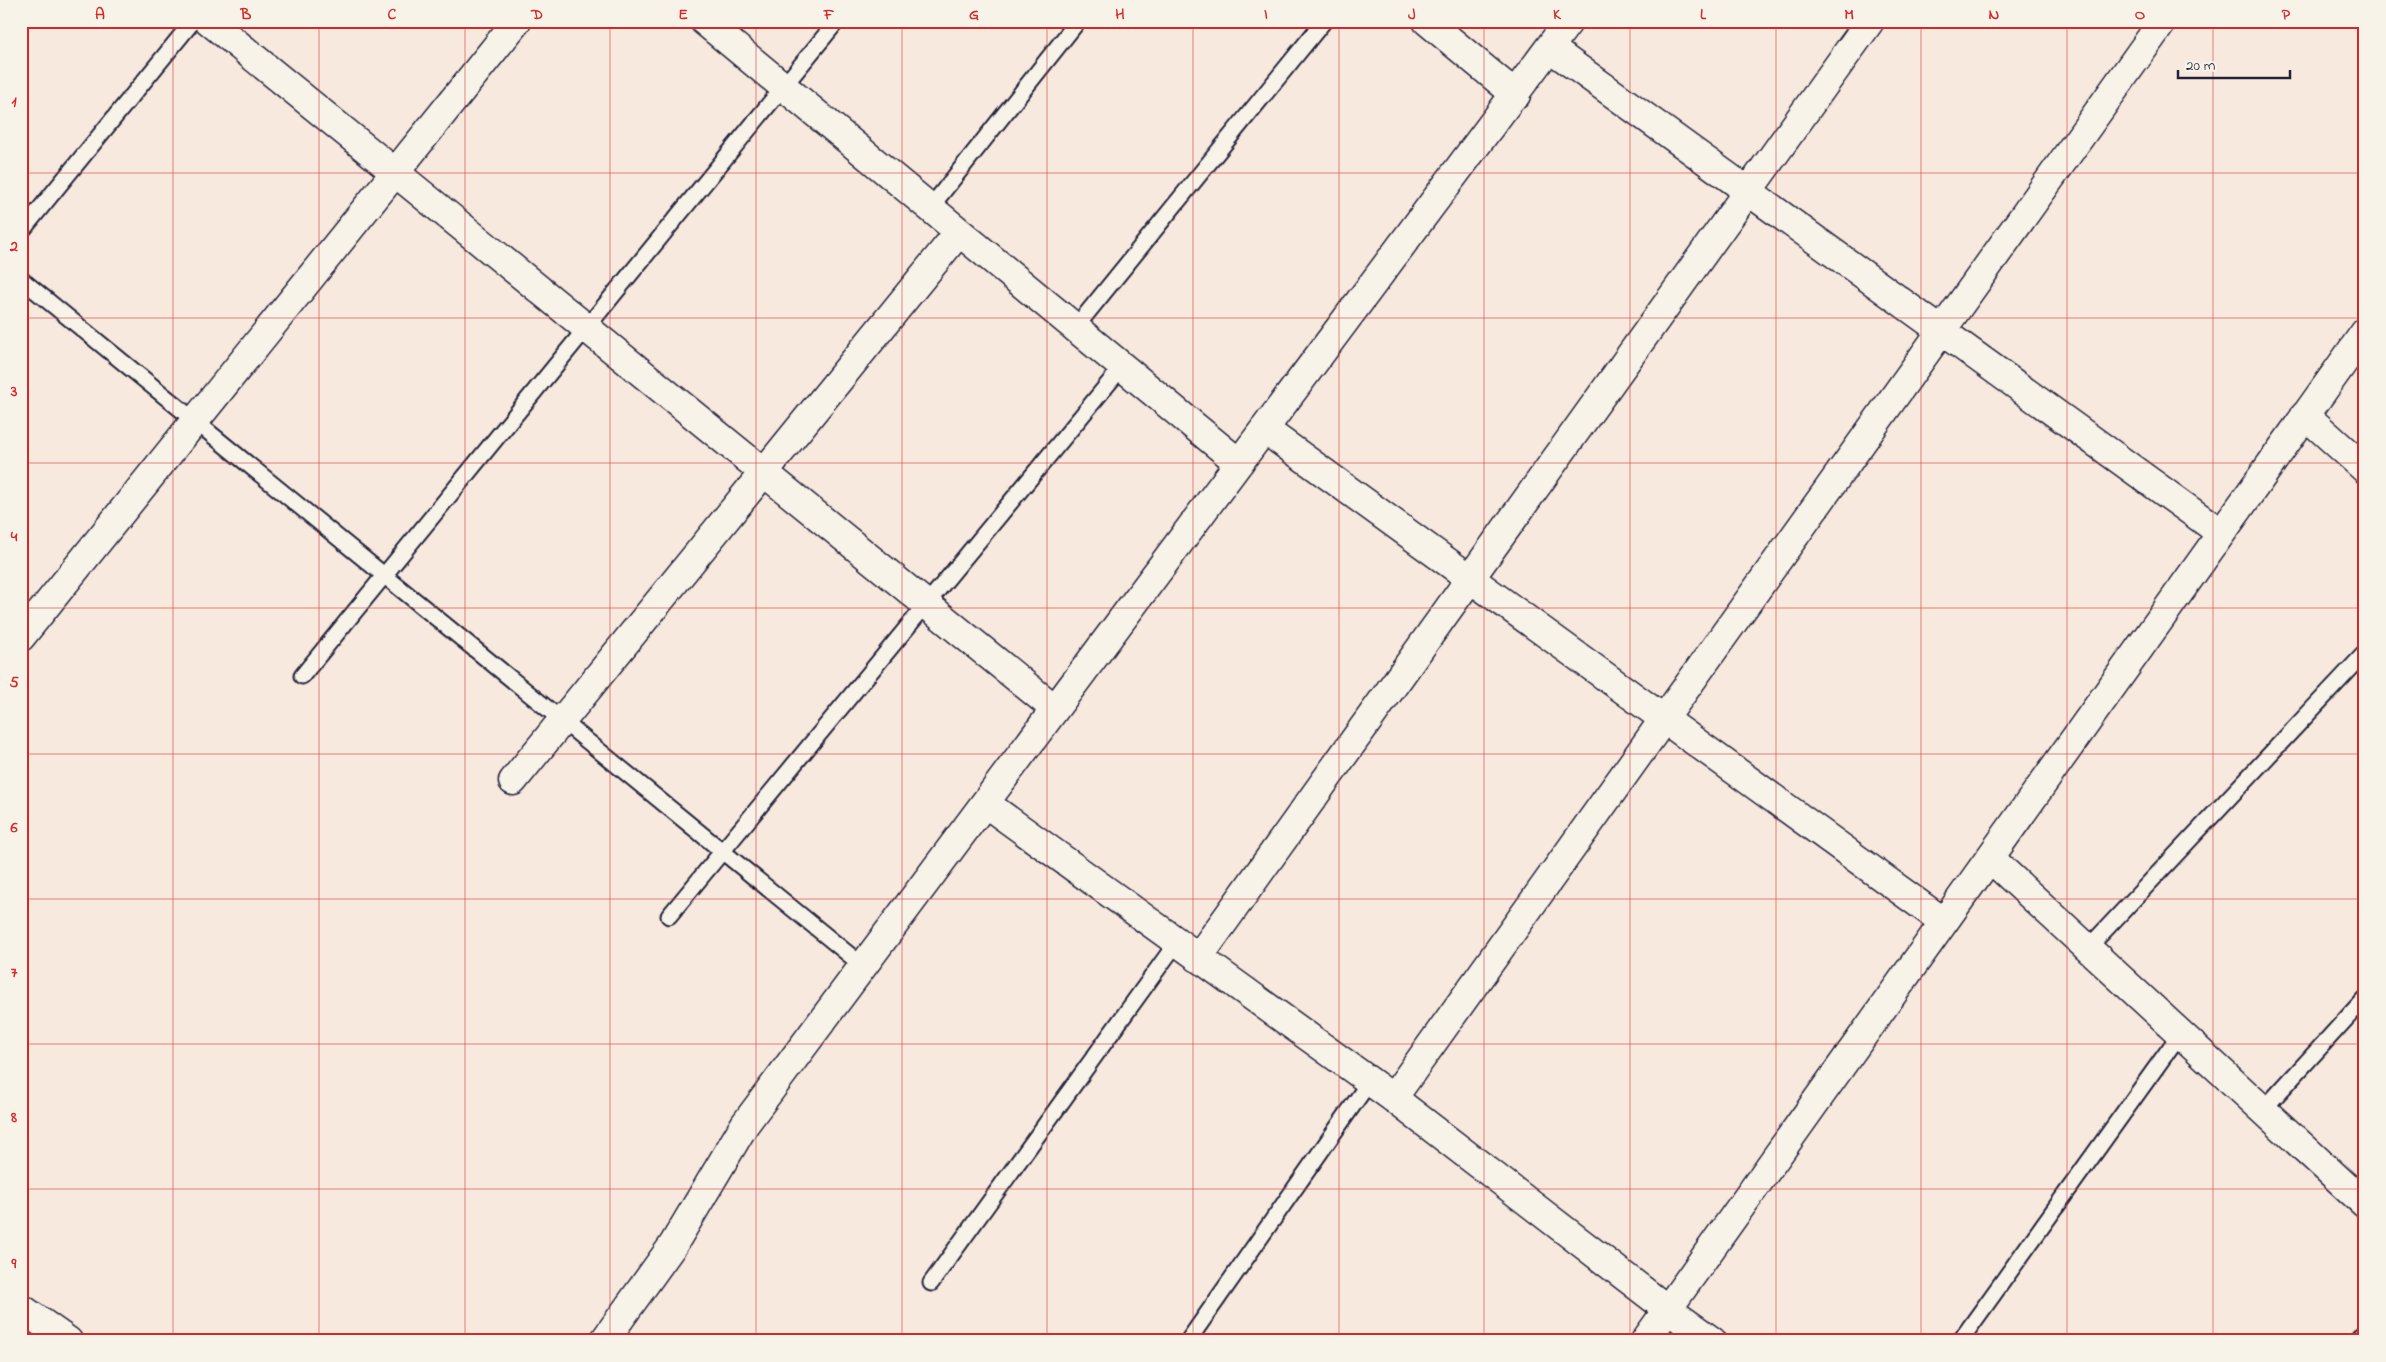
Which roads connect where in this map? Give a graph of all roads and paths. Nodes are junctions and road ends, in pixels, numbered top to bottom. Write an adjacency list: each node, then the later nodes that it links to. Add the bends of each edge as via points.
1 (193, 21): 18 (lane)
2 (208, 21): 15 (street)
3 (517, 21): 15 (street)
4 (704, 21): 13 (street)
5 (836, 21): 13 (lane)
6 (1078, 21): 17 (lane)
7 (1324, 21): 22 (lane)
8 (1427, 21): 14 (street)
9 (1569, 21): 12 (street)
10 (1870, 21): 16 (street)
11 (2163, 21): 23 (street)
12 (1550, 48): 14 (street); 16 (street)
13 (783, 87): 17 (street); 21 (lane)
14 (1516, 95): 28 (street)
15 (396, 172): 21 (street); 27 (street)
16 (1747, 191): 23 (street); 34 (street)
17 (930, 208): 19 (street)
18 (21, 232)
19 (959, 232): 22 (street); 31 (street)
20 (21, 279): 27 (lane)
21 (587, 328): 31 (street); 33 (lane)
22 (1075, 328): 25 (street)
23 (1941, 330): 32 (street); 40 (street)
24 (2365, 332): 26 (street)
25 (1122, 367): 29 (street); 35 (lane)
26 (2305, 415): 30 (street); 32 (street)
27 (196, 420): 33 (lane); 36 (street)
28 (1264, 429): 29 (street); 34 (street)
29 (1239, 463): 39 (street)
30 (2365, 469)
31 (764, 472): 35 (street); 41 (street)
32 (2221, 533): 45 (street)
33 (385, 575): 38 (lane); 41 (lane)
34 (1470, 579): 40 (street); 49 (street)
35 (927, 604): 39 (street); 44 (lane)
36 (21, 637)
37 (2365, 653): 48 (lane)
38 (302, 676)
39 (1056, 709): 43 (street)
40 (1664, 719): 47 (street); 54 (street)
41 (562, 720): 42 (street); 44 (lane)
42 (513, 781)
43 (985, 803): 49 (street); 50 (street)
44 (723, 851): 46 (lane); 50 (lane)
45 (1990, 858): 47 (street); 48 (street)
46 (669, 916)
47 (1944, 922): 59 (street)
48 (2088, 948): 52 (street)
49 (1188, 950): 53 (street); 57 (lane)
50 (863, 966): 62 (street, via 745,1124 673,1245)
51 (2365, 998): 55 (lane)
52 (2180, 1034): 55 (street); 66 (lane)
53 (1370, 1082): 54 (street); 63 (lane)
54 (1393, 1098): 59 (street)
55 (2262, 1110): 56 (street)
56 (2365, 1204)
57 (930, 1283)
58 (21, 1308): 61 (street)
59 (1667, 1309): 64 (street); 65 (street)
60 (2365, 1332): 67 (lane)
61 (68, 1341)
62 (604, 1341)
63 (1188, 1341)
64 (1645, 1341)
65 (1712, 1341)
66 (1960, 1341)
67 (2357, 1341)

